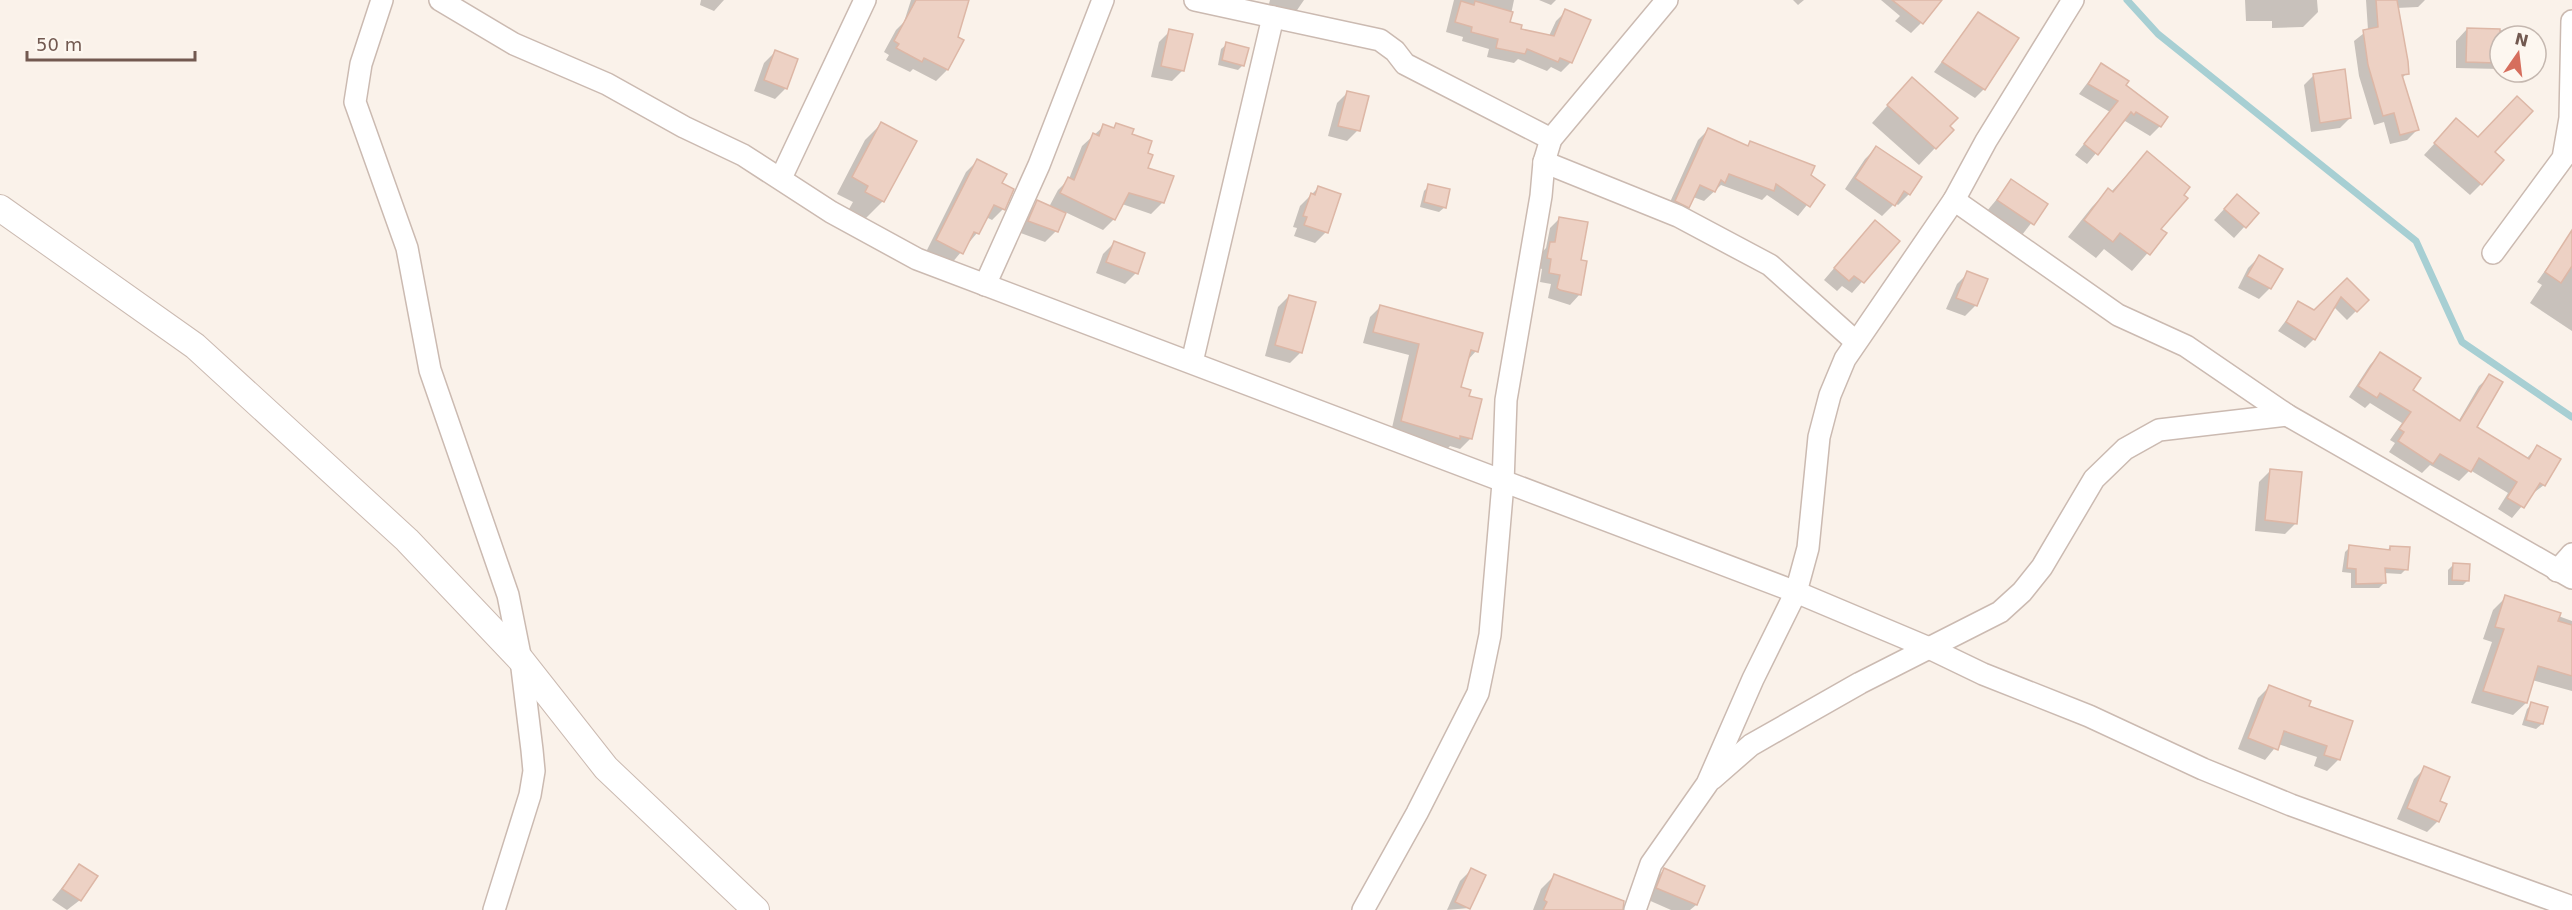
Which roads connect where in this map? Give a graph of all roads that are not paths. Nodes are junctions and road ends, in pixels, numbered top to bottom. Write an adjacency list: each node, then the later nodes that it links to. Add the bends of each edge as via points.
1 (382, 0): 25 (street, via 361,64 355,102 407,248 430,370 508,595)
2 (441, 0): 12 (street, via 514,44 617,89)
3 (865, 0): 12 (street)
4 (1103, 0): 16 (street, via 1039,165)
5 (1195, 0): 8 (street)
6 (1667, 0): 10 (street)
7 (2073, 0): 13 (street)
8 (1274, 16): 10 (street, via 1380,40 1405,64); 18 (street)
9 (2572, 21): 15 (street, via 2570,118 2563,158)
10 (1551, 139): 11 (street)
11 (1544, 162): 17 (street, via 1678,216 1770,265); 20 (street, via 1542,196 1506,400)
12 (781, 178): 16 (street, via 831,212 917,259)
13 (1954, 200): 17 (street); 19 (street, via 2118,315 2186,346)
14 (0, 208): 25 (street, via 203,353 407,540)
15 (2493, 253)
16 (985, 285): 18 (street)
17 (1856, 341): 23 (street, via 1830,395 1819,437 1808,548)
18 (1192, 362): 20 (street)
19 (2287, 415): 22 (street); 24 (street, via 2159,430 2125,449 2094,479 2042,567 2022,592 2000,612)
20 (1503, 483): 23 (street); 30 (street, via 1490,634 1478,693)
21 (2572, 554): 22 (street)
22 (2565, 574)
23 (1796, 592): 24 (street); 26 (street)
24 (1929, 648): 26 (street, via 1751,745); 27 (street, via 1983,675 2089,716 2291,805)
25 (521, 660): 28 (street, via 534,771 523,821); 29 (street, via 606,768)
26 (1707, 784): 31 (street, via 1651,864)
27 (2572, 907)
28 (494, 910)
29 (756, 910)
30 (1363, 910)
31 (1635, 910)

